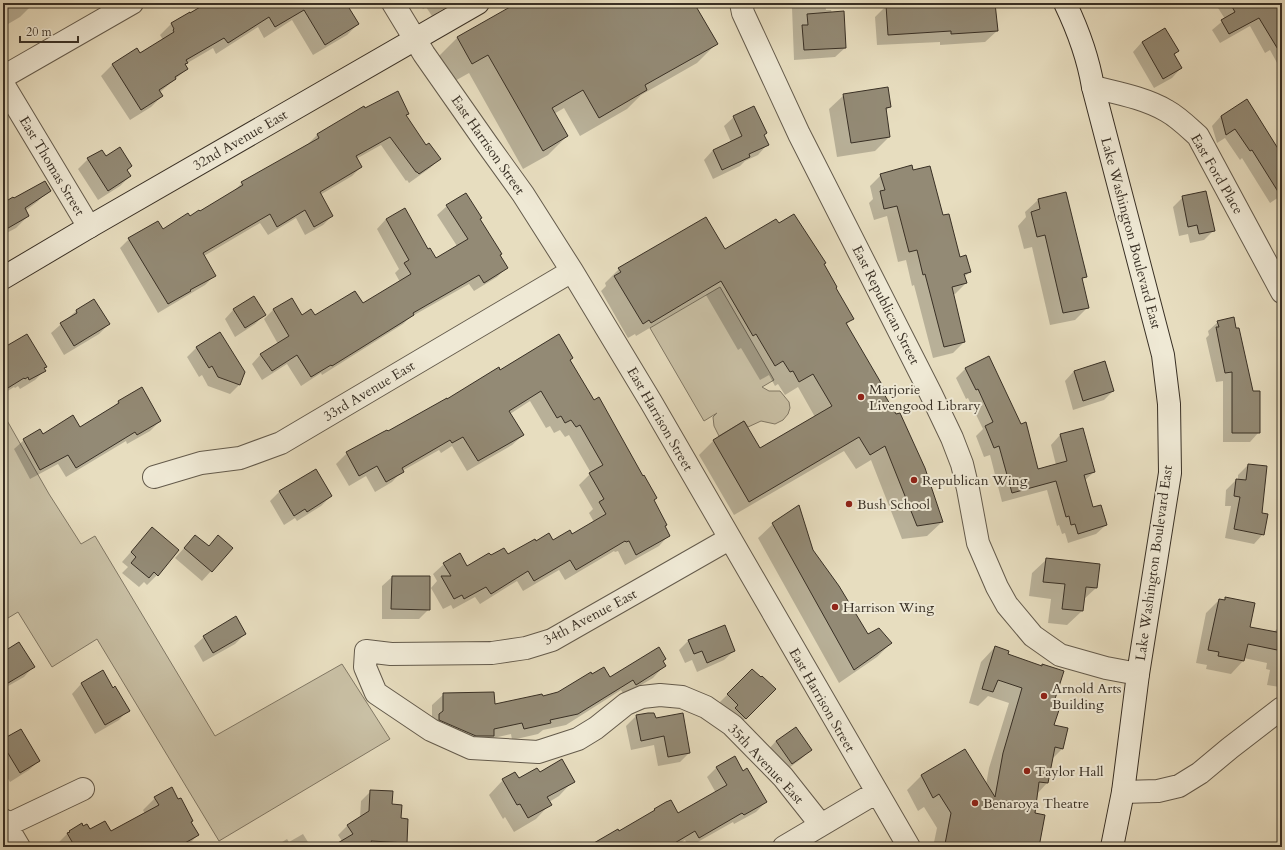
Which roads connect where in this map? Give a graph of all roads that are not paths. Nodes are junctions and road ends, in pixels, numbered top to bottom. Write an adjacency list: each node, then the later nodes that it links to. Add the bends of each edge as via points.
1 (132, 3): 7 (street)
2 (393, 3): 6 (street, East Harrison Street)
3 (478, 3): 6 (street, 32nd Avenue East)
4 (741, 3): 17 (street, East Republican Street, via 743,13 799,134 952,438 962,464 978,543 1007,605 1033,636 1060,655)
5 (1065, 3): 9 (street, Lake Washington Boulevard East, via 1081,40)
6 (415, 39): 10 (street, 32nd Avenue East); 11 (street, East Harrison Street, via 523,194)
7 (3, 77)
8 (3, 84): 10 (street, East Thomas Street)
9 (1093, 87): 13 (street, East Ford Place, via 1141,100 1166,110 1198,136); 17 (street, Lake Washington Boulevard East, via 1163,355 1169,404 1170,472)
10 (89, 227): 12 (street, 32nd Avenue East)
11 (572, 271): 14 (street, 33rd Avenue East, via 281,443 240,458 201,463); 15 (street, East Harrison Street)
12 (3, 278)
13 (1282, 292)
14 (154, 477)
15 (729, 539): 16 (street, 34th Avenue East, via 552,640 492,654); 20 (street, East Harrison Street)
16 (366, 652): 23 (street, 35th Avenue East, via 365,667 376,693 431,730 471,748 538,752 578,739 626,704 642,697 682,697 706,707 732,726 783,778)
17 (1138, 674): 21 (street, Lake Washington Boulevard East)
18 (1282, 708): 21 (street, via 1180,786 1158,791)
19 (83, 789): 22 (street)
20 (877, 792): 23 (street); 26 (street, East Harrison Street)
21 (1123, 792): 27 (street, Lake Washington Boulevard East)
22 (4, 824): 24 (street)
23 (821, 825): 25 (street)
24 (19, 847)
25 (784, 847)
26 (908, 847)
27 (1112, 847)

